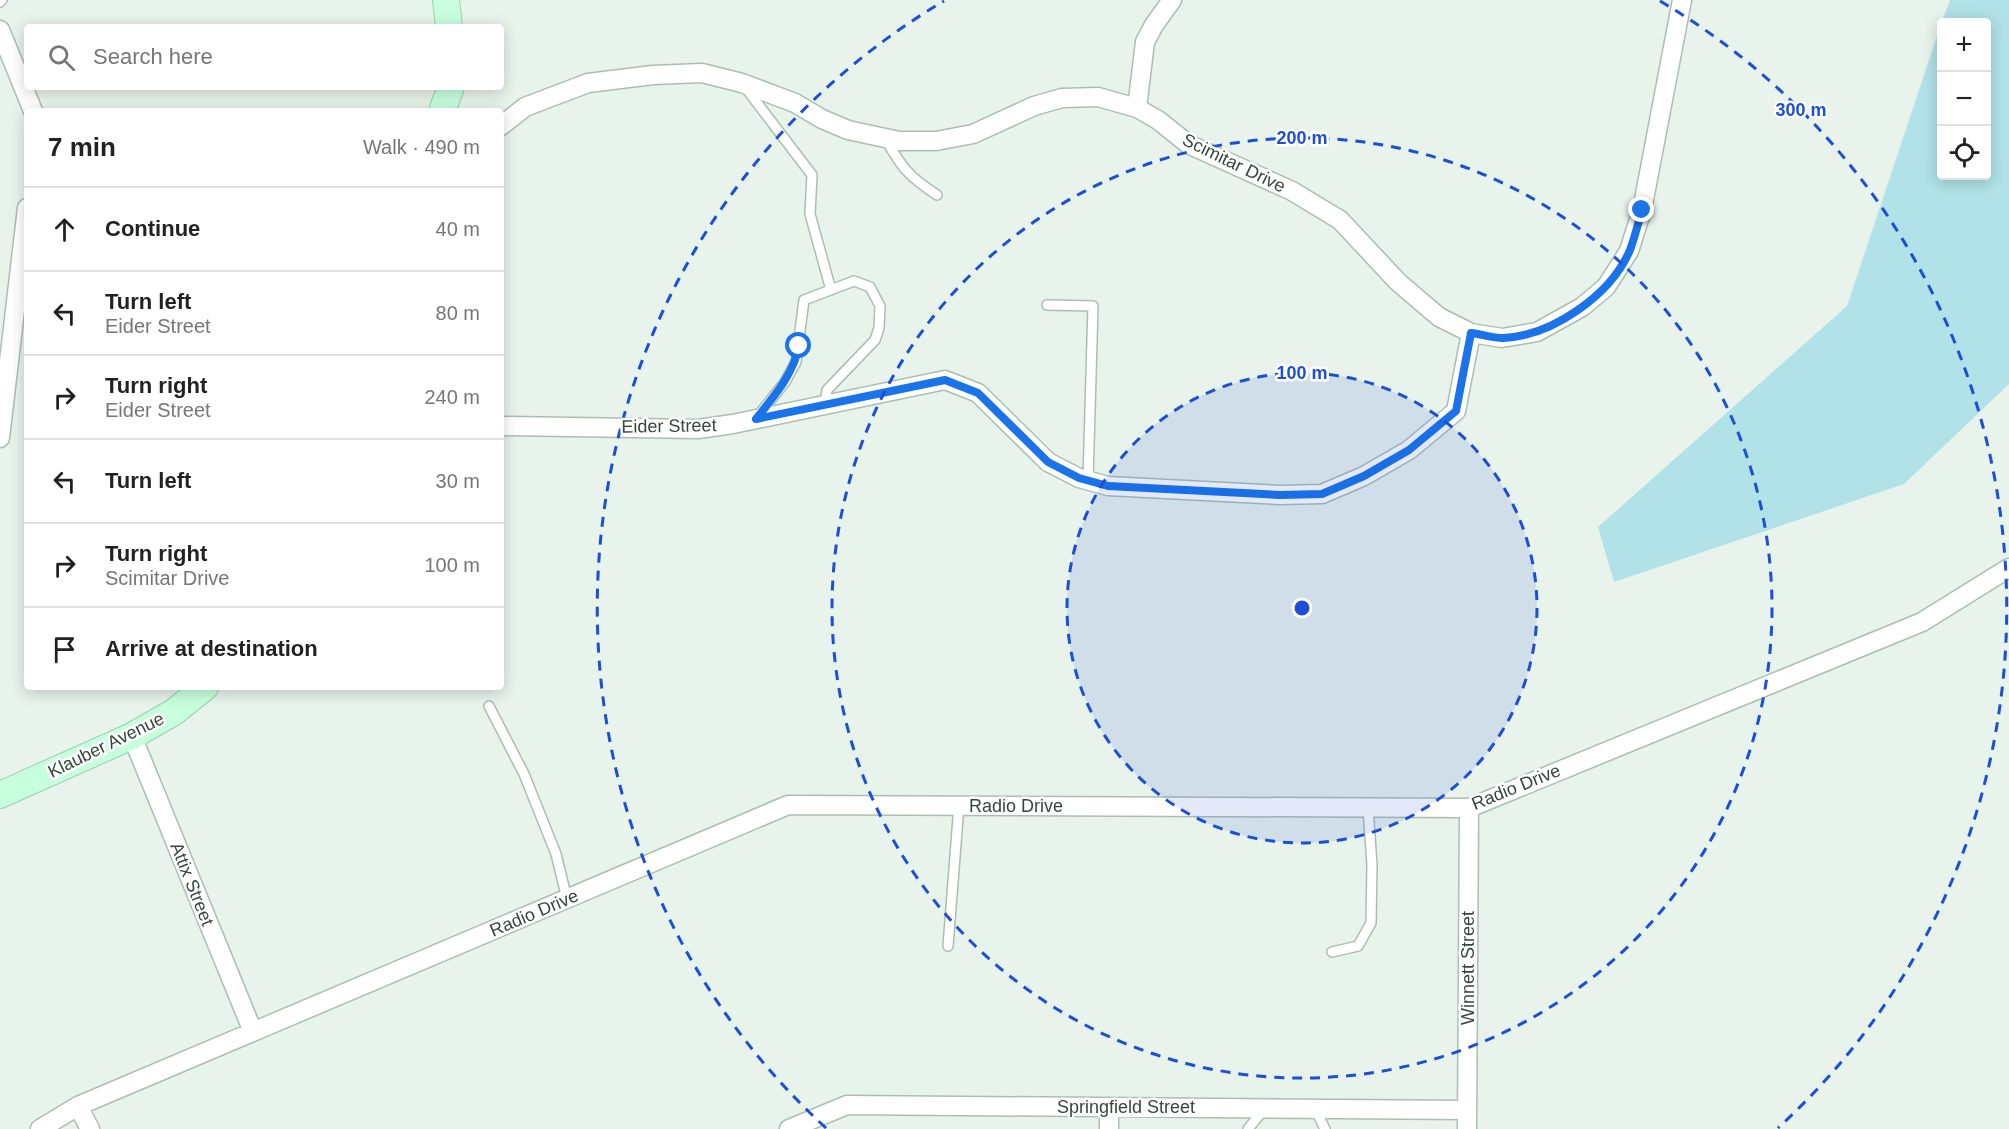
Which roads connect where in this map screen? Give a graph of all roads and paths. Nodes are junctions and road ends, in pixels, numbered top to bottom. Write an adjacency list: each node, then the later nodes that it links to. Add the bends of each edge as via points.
1 (446, 0): 4 (street)
2 (1172, 0): 12 (street, via 1145,42)
3 (1682, 0): 19 (street, Scimitar Drive, via 1642,210 1629,251 1606,287 1582,307 1537,332 1502,338)
4 (449, 24)
5 (0, 30): 7 (street)
6 (742, 83): 13 (street, Scimitar Drive, via 702,73 588,83 525,107); 14 (street, Scimitar Drive, via 795,103 848,130); 17 (lane, via 812,175 810,214)
7 (24, 89)
8 (24, 90): 10 (street)
9 (450, 90): 11 (street)
10 (32, 108)
11 (443, 108)
12 (1137, 108): 14 (street, Scimitar Drive, via 1098,97 1062,98 1034,106 973,134 936,141); 19 (street, Scimitar Drive, via 1188,144 1292,191 1340,220 1422,303 1439,317)
13 (504, 124)
14 (885, 138): 15 (lane, via 900,165)
15 (937, 195)
16 (24, 234): 23 (street)
17 (831, 290): 20 (lane, via 854,281 870,287 880,306 879,328 875,340 827,390); 21 (lane, via 804,300 796,362)
18 (1047, 305): 24 (lane, via 1093,306)
19 (1471, 333): 24 (street, Eider Street, via 1456,411 1409,450 1322,494 1108,486)
20 (825, 405): 21 (street, Eider Street); 24 (street, Eider Street, via 945,380 978,393 1048,462)
21 (756, 419): 22 (street, Eider Street, via 698,429)
22 (504, 426)
23 (0, 438)
24 (1088, 480)
25 (2009, 568): 32 (street, Radio Drive, via 1922,622)
26 (202, 690): 28 (street, Klauber Avenue)
27 (489, 706): 33 (lane, via 524,774 556,854)
28 (132, 736): 29 (street, Klauber Avenue); 36 (street, Attix Street)
29 (0, 795)
30 (959, 805): 31 (street, Radio Drive); 33 (street, Radio Drive, via 788,805); 34 (lane)
31 (1368, 807): 32 (street, Radio Drive); 35 (lane, via 1371,923 1358,945)
32 (1469, 808): 41 (street, Winnett Street)
33 (567, 899): 36 (street, Radio Drive)
34 (948, 946)
35 (1332, 952)
36 (253, 1032): 37 (street, Radio Drive)
37 (78, 1106): 42 (street, Radio Drive); 43 (street)
38 (1109, 1107): 39 (street, Springfield Street); 44 (street, Springfield Street, via 847,1106); 45 (street)
39 (1265, 1108): 40 (street, Springfield Street); 46 (lane)
40 (1315, 1109): 41 (street, Springfield Street); 47 (lane)
41 (1467, 1110): 48 (street, Winnett Street)
42 (40, 1129)
43 (90, 1129)
44 (789, 1129)
45 (1109, 1129)
46 (1248, 1129)
47 (1325, 1129)
48 (1467, 1129)

